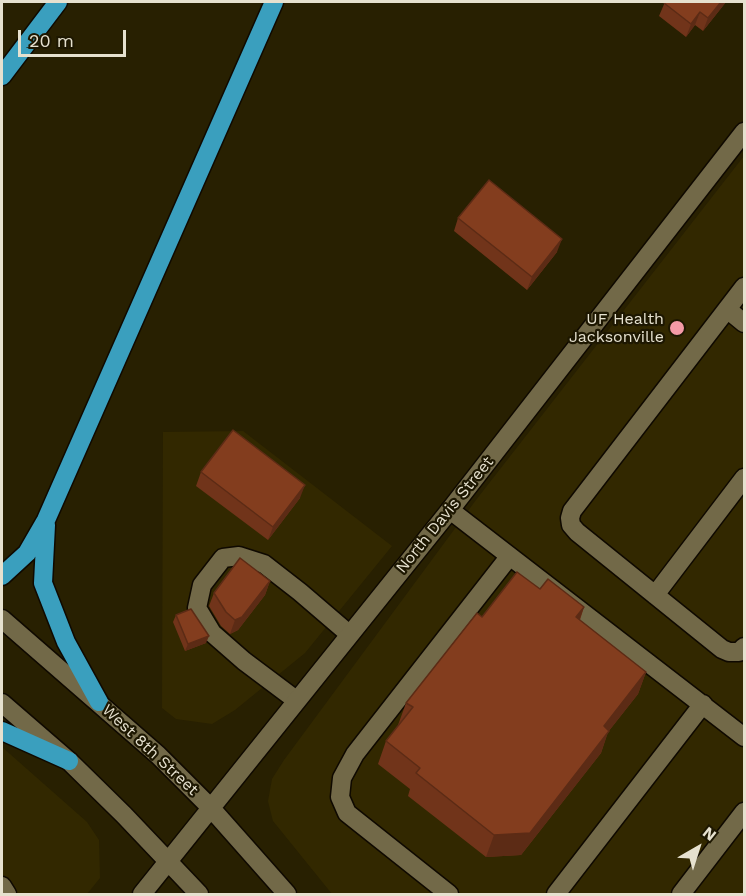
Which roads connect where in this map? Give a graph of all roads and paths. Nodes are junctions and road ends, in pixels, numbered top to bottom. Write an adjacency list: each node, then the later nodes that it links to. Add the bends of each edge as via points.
1 (58, 2): 3 (highway)
2 (274, 2): 10 (highway)
3 (2, 76)
4 (744, 132): 9 (street, North Davis Street)
5 (744, 287): 6 (street)
6 (728, 309): 7 (street); 13 (street, via 570,518 577,532)
7 (744, 322)
8 (744, 478): 13 (street)
9 (450, 510): 11 (street); 15 (street, North Davis Street)
10 (46, 520): 12 (highway, via 27,553); 19 (highway, via 43,583 66,642)
11 (509, 557): 20 (street); 32 (street, via 355,754 342,778 340,797 347,813)
12 (2, 576)
13 (655, 595): 16 (street, via 722,650 739,652)
14 (2, 619): 19 (street, West 8th Street)
15 (349, 634): 17 (street, North Davis Street); 17 (street, via 264,564 239,556 223,558 202,585 197,608 212,633)
16 (744, 647)
17 (296, 700): 24 (street, North Davis Street)
18 (2, 702): 23 (street)
19 (99, 702): 24 (street, West 8th Street)
20 (703, 704): 22 (street); 33 (street)
21 (2, 731): 23 (highway)
22 (744, 737)
23 (69, 761): 26 (street)
24 (210, 807): 26 (street, North Davis Street); 31 (street, West 8th Street)
25 (744, 812): 34 (street)
26 (168, 861): 29 (street, North Davis Street); 30 (street)
27 (2, 886): 28 (street)
28 (7, 894)
29 (142, 894)
30 (199, 894)
31 (287, 894)
32 (449, 894)
33 (555, 894)
34 (681, 894)

